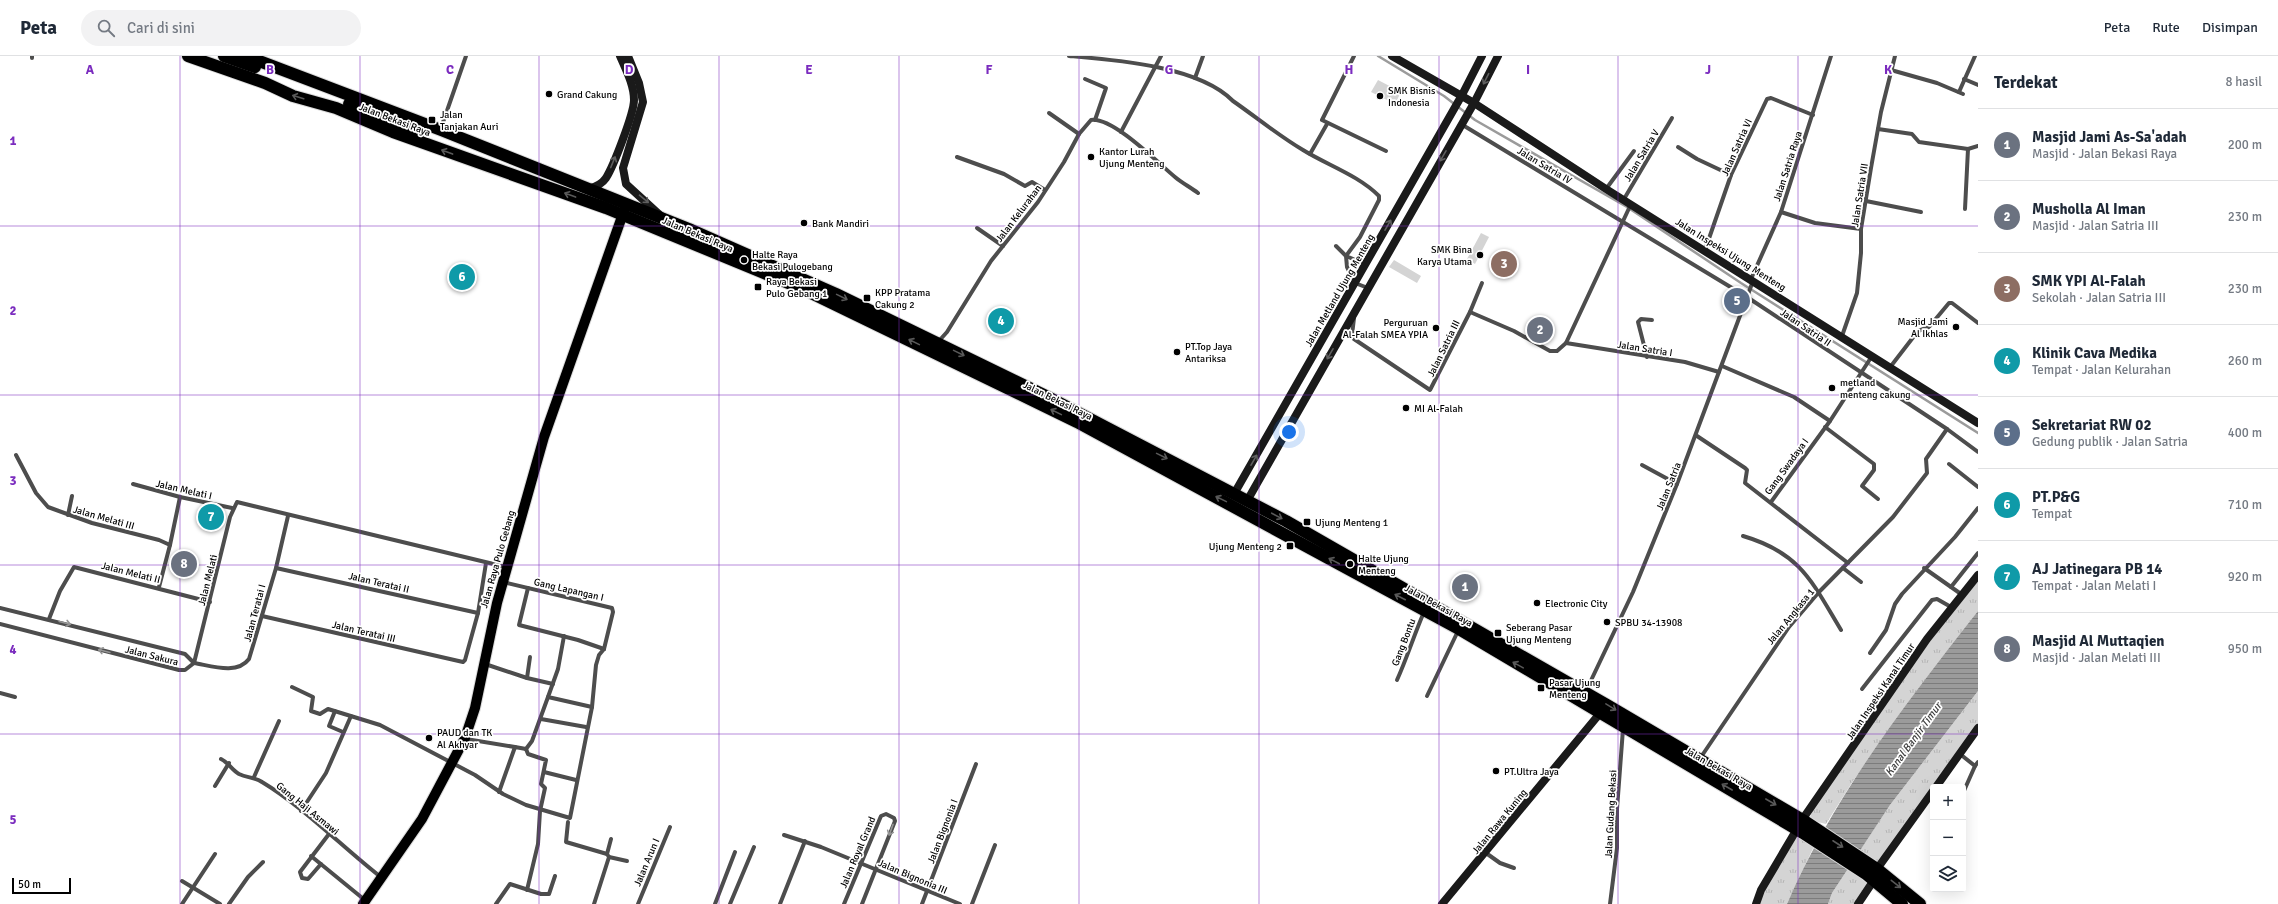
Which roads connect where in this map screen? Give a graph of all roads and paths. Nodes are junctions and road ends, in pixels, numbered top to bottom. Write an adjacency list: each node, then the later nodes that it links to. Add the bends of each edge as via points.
1 (188, 56): 51 (highway, Jalan Bekasi Raya, one-way to 1, via 393,132 336,108 293,96 265,83)
2 (224, 56): 43 (highway, via 393,121 473,149)
3 (246, 56): 33 (highway, Jalan Bekasi Raya)
4 (466, 56): 33 (street)
5 (620, 56): 24 (street)
6 (628, 56): 24 (street, via 639,83)
7 (1069, 56): 17 (street)
8 (1161, 56): 17 (street)
9 (1203, 56): 19 (street)
10 (1354, 56): 31 (street, via 1322,120)
11 (1392, 56): 23 (street, Jalan Inspeksi Ujung Menteng)
12 (1482, 56): 23 (street, Jalan Metland Ujung Menteng)
13 (1498, 56): 25 (street, one-way to 25)
14 (1831, 56): 27 (street, Jalan Satria Raya)
15 (1895, 56): 18 (street, Jalan Satria VII)
16 (1975, 56): 21 (street)
17 (1156, 67): 19 (street); 34 (street)
18 (1892, 70): 21 (street, via 1961,93); 32 (street, Jalan Satria VII)
19 (1195, 78): 41 (street, via 1224,92 1233,101)
20 (1085, 79): 29 (street, via 1106,88)
21 (1964, 79): 22 (street)
22 (1978, 84)
23 (1461, 96): 25 (street, Jalan Inspeksi Ujung Menteng); 63 (street, Jalan Metland Ujung Menteng, one-way to 23)
24 (638, 102): 45 (street, one-way to 24, via 596,187 606,177); 55 (street, one-way to 55, via 623,168 624,177 626,184)
25 (1473, 104): 30 (street); 46 (street, Jalan Inspeksi Ujung Menteng)
26 (1049, 113): 35 (street)
27 (1813, 115): 44 (street, Jalan Satria VI, via 1768,98); 53 (street, Jalan Satria Raya)
28 (1672, 118): 50 (street, Jalan Satria V)
29 (1095, 120): 34 (street); 35 (street, Jalan Kelurahan, via 1088,122)
30 (1461, 123): 56 (street, Jalan Satria IV); 68 (street, one-way to 68)
31 (1327, 124): 39 (street); 41 (street)
32 (1878, 129): 38 (street, via 1912,134 1919,142); 49 (street, Jalan Satria VII)
33 (441, 130): 43 (highway, Jalan Bekasi Raya)
34 (1121, 132): 48 (street)
35 (1079, 134): 47 (street, Jalan Kelurahan)
36 (1978, 146): 38 (street)
37 (1678, 147): 44 (street)
38 (1968, 149): 52 (street)
39 (1386, 151)
40 (1634, 151): 46 (street)
41 (1310, 154): 62 (street, via 1354,178 1379,197 1368,224)
42 (957, 157): 47 (street, via 1004,174 1025,186 1032,182)
43 (516, 160): 45 (highway, Jalan Bekasi Raya)
44 (1731, 175): 61 (street, Jalan Satria VI)
45 (588, 189): 51 (highway, Jalan Bekasi Raya)
46 (1606, 189): 50 (street, Jalan Inspeksi Ujung Menteng)
47 (1045, 190): 59 (street, Jalan Kelurahan)
48 (1198, 193)
49 (1866, 201): 54 (street); 58 (street, Jalan Satria VII)
50 (1628, 204): 56 (street); 61 (street, Jalan Inspeksi Ujung Menteng)
51 (624, 209): 55 (highway, Jalan Bekasi Raya); 67 (highway, Jalan Bekasi Raya); 111 (main road, Jalan Raya Pulo Gebang, via 557,396)
52 (1965, 209)
53 (1781, 212): 58 (street, via 1815,222); 64 (street, Jalan Satria Raya)
54 (1920, 212)
55 (664, 219): 67 (highway, Jalan Bekasi Raya)
56 (1622, 220): 69 (street, Jalan Satria II); 76 (street)
57 (977, 228): 59 (street)
58 (1860, 230): 74 (street, Jalan Satria VII, via 1861,253 1856,292)
59 (1003, 246): 75 (street, Jalan Kelurahan, via 991,261 948,332)
60 (1336, 246): 62 (street)
61 (1705, 250): 64 (street, Jalan Inspeksi Ujung Menteng)
62 (1346, 256): 63 (street); 65 (street, via 1347,267)
63 (1366, 264): 65 (street, Jalan Metland Ujung Menteng)
64 (1752, 280): 69 (street, Jalan Satria); 74 (street, Jalan Inspeksi Ujung Menteng)
65 (1355, 283): 68 (street); 96 (street, Jalan Metland Ujung Menteng, one-way to 65)
66 (1482, 283): 71 (street)
67 (805, 285): 75 (highway, Jalan Bekasi Raya, one-way to 75); 89 (highway, Jalan Bekasi Raya, one-way to 67, via 1077,422)
68 (1368, 288): 70 (street)
69 (1747, 296): 79 (street, Jalan Satria); 82 (street, Jalan Satria II)
70 (1354, 312): 71 (street, Jalan Satria III, via 1354,339 1430,390); 100 (street, one-way to 100)
71 (1470, 312): 76 (street, Jalan Satria III, via 1514,331 1550,351 1557,351)
72 (1652, 320): 77 (street, via 1641,319 1638,322)
73 (1978, 322): 80 (street, via 1949,303 1929,327 1918,331)
74 (1842, 336): 78 (street, Jalan Inspeksi Ujung Menteng)
75 (938, 343): 89 (highway, Jalan Bekasi Raya, one-way to 89, via 1050,398)
76 (1566, 343): 77 (street, Jalan Satria I)
77 (1647, 357): 81 (street, Jalan Satria I, via 1701,365)
78 (1872, 357): 80 (street, Jalan Inspeksi Ujung Menteng); 82 (street, Gang Swadaya I)
79 (1722, 366): 81 (street, Jalan Satria); 83 (street, via 1794,397)
80 (1891, 366): 84 (street, Jalan Inspeksi Ujung Menteng)
81 (1719, 372): 87 (street, Jalan Satria)
82 (1861, 373): 83 (street, Gang Swadaya I); 86 (street, Jalan Satria II)
83 (1830, 420): 85 (street, Gang Swadaya I)
84 (1978, 422)
85 (1825, 427): 99 (street, via 1874,464 1874,470 1862,485); 101 (street, Gang Swadaya I)
86 (1947, 429): 88 (street, Jalan Satria II); 110 (street, Jalan Angkasa 1, via 1926,459 1927,473 1910,496)
87 (1697, 436): 94 (street, Jalan Satria); 101 (street, Gang Swadaya I, via 1745,468 1745,482)
88 (1978, 452)
89 (1145, 453): 96 (highway, Jalan Bekasi Raya, one-way to 96); 126 (highway, Jalan Bekasi Raya, one-way to 89, via 1292,540 1281,531)
90 (16, 455): 104 (street, Jalan Melati III, via 41,501 48,507)
91 (1949, 464): 95 (street)
92 (1642, 465): 94 (street)
93 (133, 484): 98 (street, Jalan Melati I)
94 (1678, 484): 145 (street, Jalan Satria, via 1633,592)
95 (1978, 487)
96 (1234, 494): 100 (highway, Jalan Bekasi Raya)
97 (72, 496): 104 (street)
98 (180, 497): 102 (street, Jalan Melati I); 107 (street)
99 (1878, 499)
100 (1247, 501): 145 (highway, Jalan Bekasi Raya, one-way to 145, via 1433,604)
101 (1771, 502): 110 (street)
102 (232, 508): 105 (street, Jalan Melati, via 237,502); 123 (street, Jalan Melati)
103 (1978, 508): 114 (street, via 1955,537)
104 (68, 515): 107 (street, Jalan Melati III)
105 (288, 516): 109 (street, via 339,526); 112 (street, Jalan Teratai I)
106 (1743, 536): 121 (street, via 1772,547 1797,562)
107 (170, 545): 118 (street)
108 (1978, 553): 119 (street)
109 (486, 563): 111 (street); 127 (street)
110 (1848, 564): 113 (street, Jalan Angkasa 1)
111 (506, 567): 116 (main road, Jalan Raya Pulo Gebang)
112 (276, 568): 127 (street, Jalan Teratai II); 128 (street, Jalan Teratai I)
113 (1843, 568): 117 (street); 121 (street, Jalan Angkasa 1)
114 (1924, 568): 119 (street); 135 (street, via 1895,604 1886,630)
115 (1978, 575): 122 (street, Jalan Inspeksi Kanal Timur)
116 (503, 582): 120 (street, Gang Lapangan I); 138 (main road, Jalan Raya Pulo Gebang)
117 (1861, 582)
118 (159, 587): 123 (street, Jalan Melati II); 129 (street, Jalan Melati II, via 74,566)
119 (1951, 587): 122 (street)
120 (528, 588): 133 (street, via 519,625); 134 (street, Gang Lapangan I, via 612,608 614,612)
121 (1819, 592): 132 (street); 164 (street, Jalan Angkasa 1, via 1774,647)
122 (1961, 594): 124 (street, Jalan Inspeksi Kanal Timur)
123 (210, 602): 137 (street, Jalan Melati)
124 (1951, 607): 143 (street, via 1937,599 1932,600); 180 (street, Jalan Inspeksi Kanal Timur)
125 (0, 608): 129 (street, Jalan Sakura)
126 (1425, 610): 131 (highway, Jalan Bekasi Raya); 140 (street, Gang Bontu)
127 (478, 613): 128 (street, Jalan Teratai III, via 463,662)
128 (262, 616): 137 (street, Jalan Teratai I, via 249,659 245,664 233,669)
129 (49, 619): 137 (street, Jalan Sakura, one-way to 137, via 185,654)
130 (0, 624): 137 (street, Jalan Sakura, one-way to 130, via 185,670 179,670)
131 (1459, 629): 146 (street); 151 (highway, Jalan Bekasi Raya, one-way to 131)
132 (1841, 630)
133 (564, 636): 134 (street); 141 (street)
134 (604, 650): 149 (street, via 599,655 596,665)
135 (1870, 653)
136 (530, 657): 139 (street)
137 (194, 663)
138 (483, 663): 139 (street); 159 (main road, Jalan Raya Pulo Gebang)
139 (527, 678): 141 (street)
140 (1397, 680)
141 (553, 684): 148 (street)
142 (292, 687): 150 (street, via 313,697 311,711 320,714 327,709)
143 (1862, 689)
144 (0, 693): 147 (street)
145 (1585, 693): 164 (highway, Jalan Bekasi Raya, one-way to 164)
146 (1427, 696)
147 (15, 697)
148 (548, 697): 149 (street); 153 (street)
149 (592, 707): 156 (street)
150 (335, 711): 152 (street); 158 (street, via 329,726)
151 (1601, 712): 155 (highway, Jalan Bekasi Raya); 189 (street, Jalan Rawa Kuning)
152 (351, 716): 158 (street); 166 (street, via 380,725)
153 (541, 719): 156 (street); 161 (street)
154 (279, 721): 170 (street)
155 (1623, 725): 180 (highway, Jalan Bekasi Raya, one-way to 155); 222 (street, Jalan Gudang Bekasi, via 1617,848)
156 (586, 727): 171 (street)
157 (1978, 728): 162 (street)
158 (343, 732): 177 (street, via 326,773)
159 (465, 738): 160 (street); 166 (main road, Jalan Raya Pulo Gebang)
160 (515, 747): 161 (street); 175 (street)
161 (526, 749): 169 (street, via 528,754 546,759)
162 (1960, 754): 168 (street); 172 (street)
163 (221, 759): 165 (street, Gang Haji Asmawi)
164 (1699, 759): 180 (highway, Jalan Bekasi Raya, one-way to 180)
165 (229, 763): 170 (street, Gang Haji Asmawi, via 231,768 240,774); 173 (street)
166 (453, 764): 175 (street, via 475,775); 201 (main road, Jalan Raya Pulo Gebang, via 422,819)
167 (976, 764): 205 (street, Jalan Bignonia I)
168 (1976, 764): 174 (street)
169 (544, 772): 171 (street); 178 (street, via 541,784 545,788)
170 (254, 777): 177 (street, Gang Haji Asmawi)
171 (576, 780): 178 (street, via 570,818)
172 (1938, 784)
173 (215, 786)
174 (1966, 786)
175 (499, 792): 178 (street)
176 (1930, 795): 199 (street)
177 (301, 811): 182 (street, Gang Haji Asmawi)
178 (540, 811): 204 (street, via 538,844)
179 (568, 822): 191 (street, via 566,842)
180 (1802, 826): 199 (highway, Jalan Bekasi Raya); 223 (street, Jalan Inspeksi Kanal Timur, via 1761,890)
181 (670, 827): 212 (street, Jalan Arun I)
182 (329, 834): 192 (street); 201 (street, Gang Haji Asmawi)
183 (784, 835): 185 (street, Jalan Bignonia III)
184 (611, 839): 191 (street)
185 (805, 841): 195 (street, Jalan Bignonia III); 215 (street)
186 (996, 845): 220 (street)
187 (754, 847): 214 (street)
188 (735, 852): 213 (street)
189 (1486, 852): 197 (street, via 1500,863); 221 (street, Jalan Rawa Kuning)
190 (216, 854): 203 (street)
191 (608, 855): 193 (street); 211 (street)
192 (311, 856): 196 (street); 196 (street, via 300,872 302,878 308,879)
193 (627, 861)
194 (263, 862): 209 (street, via 248,876)
195 (861, 862): 198 (street, Jalan Bignonia III); 198 (street, Jalan Royal Grand, one-way to 198, via 881,816 886,814 895,821); 216 (street, Jalan Royal Grand)
196 (321, 864): 206 (street)
197 (1514, 868)
198 (877, 869): 205 (street, Jalan Bignonia III); 217 (street, Jalan Royal Grand)
199 (1872, 872): 224 (street); 225 (highway); 226 (highway, one-way to 226)
200 (555, 876): 204 (street, via 549,894)
201 (382, 878): 206 (main road, Jalan Raya Pulo Gebang)
202 (182, 881): 203 (street)
203 (194, 889): 207 (street); 208 (street)
204 (528, 890): 210 (street, via 510,884)
205 (928, 890): 218 (street, Jalan Bignonia I); 219 (street, Jalan Bignonia III)
206 (366, 903)
207 (182, 904)
208 (220, 904)
209 (229, 904)
210 (496, 904)
211 (594, 904)
212 (638, 904)
213 (715, 904)
214 (730, 904)
215 (780, 904)
216 (844, 904)
217 (862, 904)
218 (922, 904)
219 (960, 904)
220 (972, 904)
221 (1442, 904)
222 (1610, 904)
223 (1756, 904)
224 (1858, 904)
225 (1902, 904)
226 (1920, 904)

